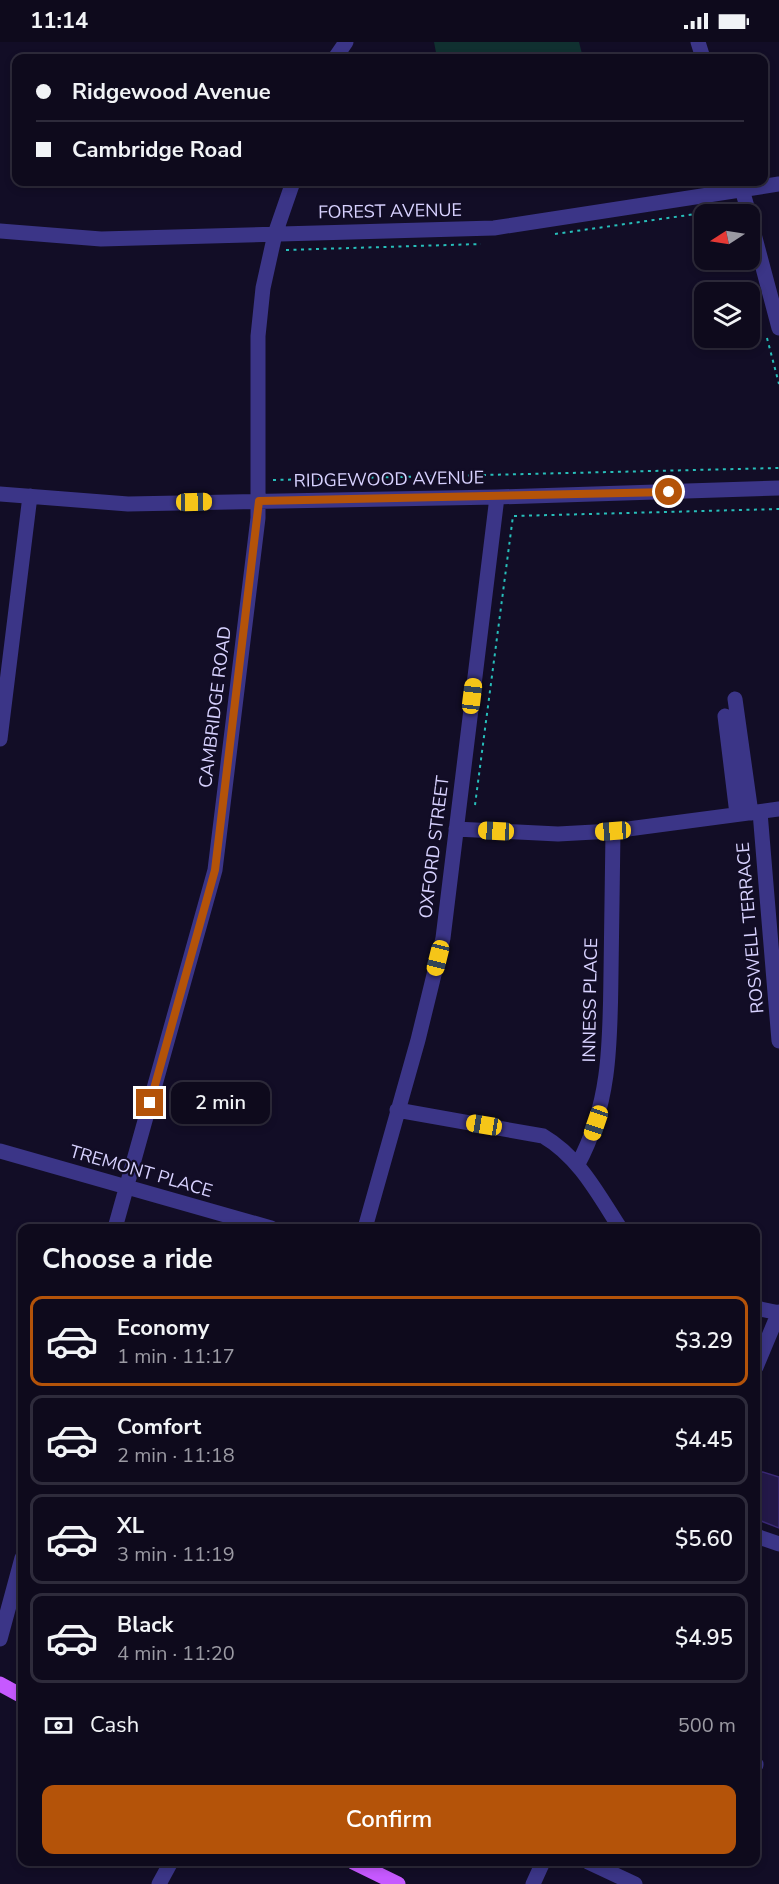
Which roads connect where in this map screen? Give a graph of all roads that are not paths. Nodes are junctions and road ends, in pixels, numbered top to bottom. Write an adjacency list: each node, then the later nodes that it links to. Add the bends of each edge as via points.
1 (291, 186): 5 (street, CAMBRIDGE ROAD)
2 (741, 186): 3 (street); 5 (street, FOREST AVENUE, via 494,228)
3 (746, 204)
4 (0, 231): 5 (street, FOREST AVENUE, via 101,239)
5 (275, 234): 12 (street, CAMBRIDGE ROAD, via 262,288 258,336)
6 (760, 257): 7 (street)
7 (779, 328)
8 (779, 488): 11 (street, RIDGEWOOD AVENUE)
9 (0, 494): 10 (street, RIDGEWOOD AVENUE)
10 (30, 496): 12 (street, RIDGEWOOD AVENUE, via 128,504); 15 (street)
11 (497, 497): 12 (street, RIDGEWOOD AVENUE); 18 (street, OXFORD STREET)
12 (259, 501): 24 (street, CAMBRIDGE ROAD, via 215,870)
13 (735, 699): 17 (street)
14 (724, 716): 17 (street)
15 (0, 739)
16 (779, 809): 17 (street)
17 (749, 813): 19 (street); 20 (street, ROSWELL TERRACE)
18 (456, 829): 19 (street, via 558,834); 21 (street, OXFORD STREET, via 443,938)
19 (613, 831): 23 (street, INNESS PLACE, via 610,1062 603,1104)
20 (779, 1041)
21 (397, 1110): 23 (street, via 543,1137); 27 (street, OXFORD STREET)
22 (0, 1150): 24 (street, TREMONT PLACE)
23 (578, 1164): 28 (street)
24 (126, 1187): 25 (street, CAMBRIDGE ROAD); 26 (street, TREMONT PLACE)
25 (116, 1224)
26 (257, 1224)
27 (366, 1224)
28 (617, 1224)
29 (760, 1309): 30 (street)
30 (779, 1312): 32 (street)
31 (760, 1327): 32 (street)
32 (775, 1332): 33 (street)
33 (760, 1360)
34 (760, 1537): 35 (street)
35 (779, 1544)
36 (18, 1573): 37 (street)
37 (0, 1639)
38 (0, 1684): 39 (main road)
39 (18, 1694)
40 (169, 1866): 44 (street)
41 (361, 1866): 45 (main road)
42 (541, 1866): 46 (street)
43 (597, 1866): 47 (street)
44 (159, 1884)
45 (398, 1884)
46 (533, 1884)
47 (635, 1884)

